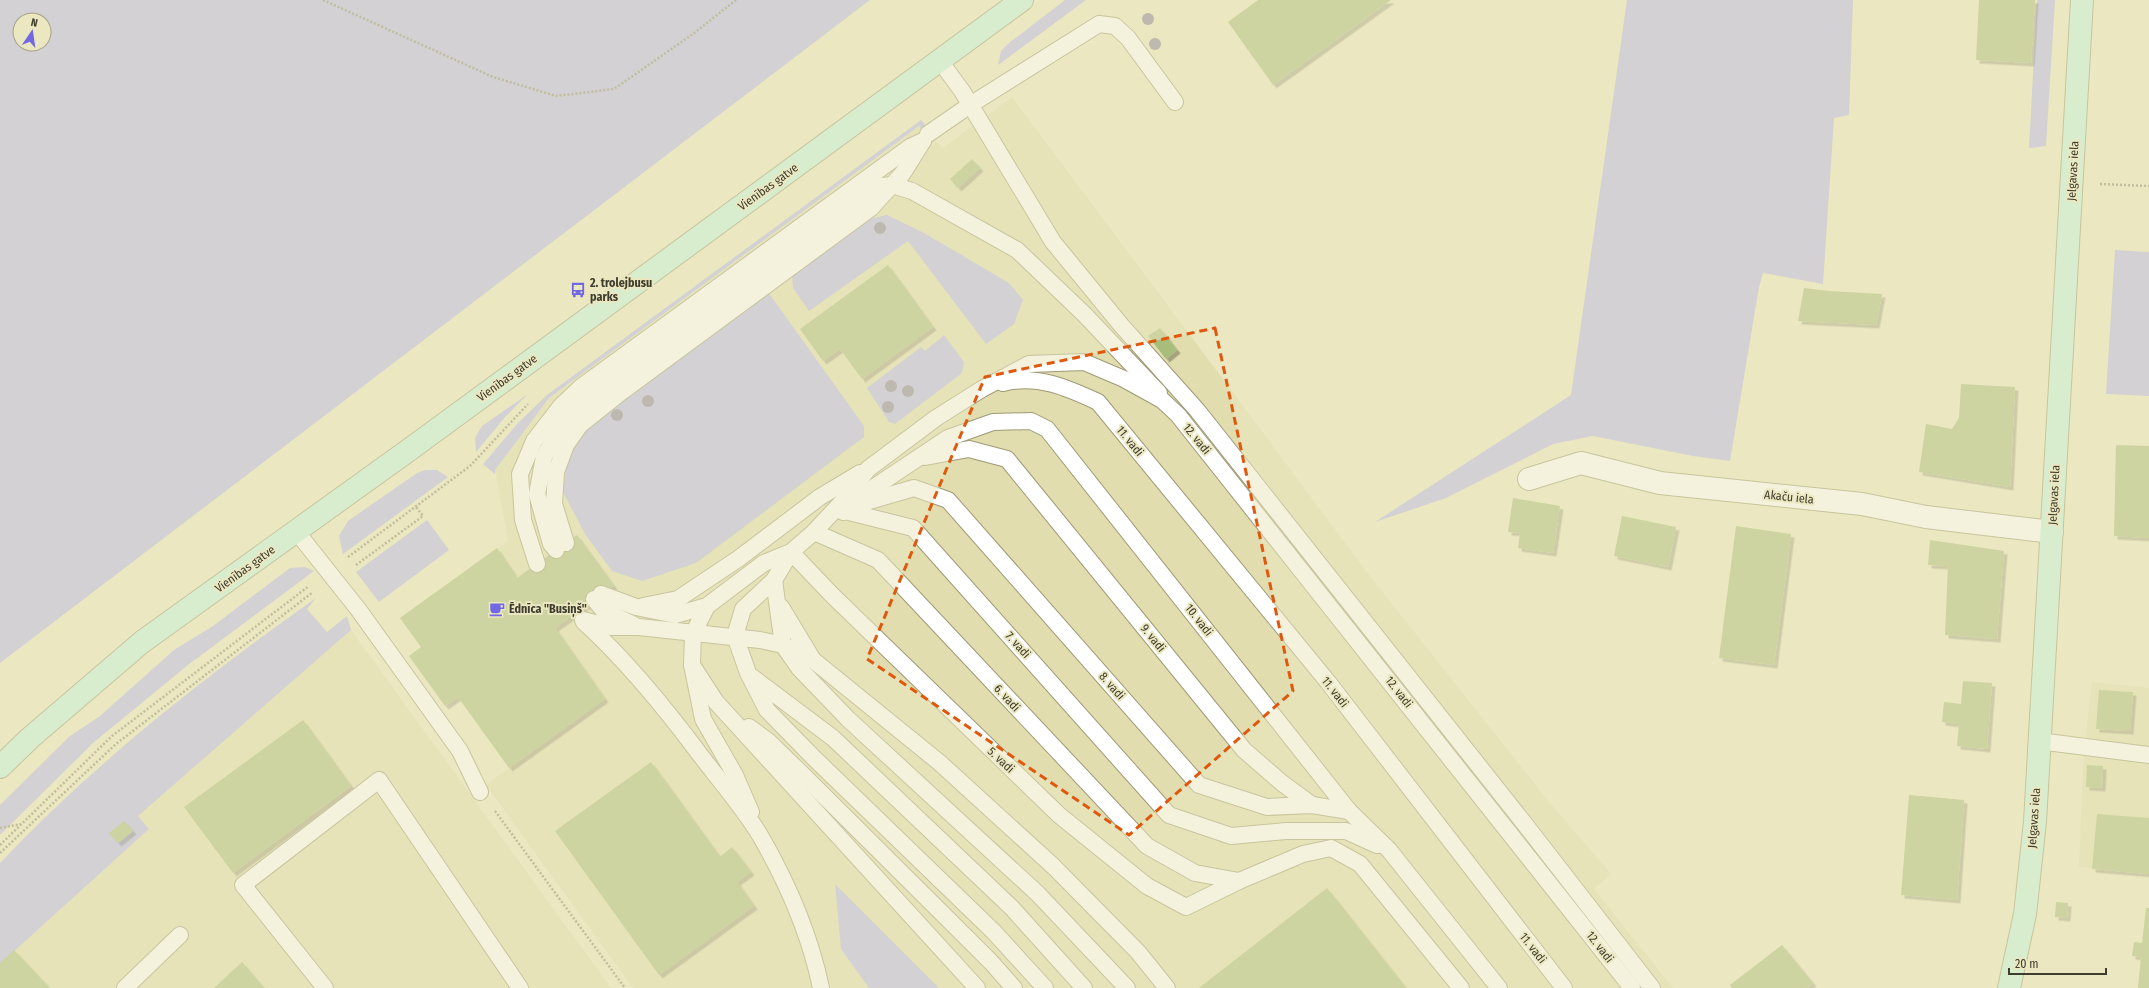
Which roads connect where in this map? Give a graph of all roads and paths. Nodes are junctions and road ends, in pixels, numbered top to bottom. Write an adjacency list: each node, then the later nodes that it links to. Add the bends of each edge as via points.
1 (322, 0): 2 (path, via 493,77 556,96 614,89 693,34)
2 (736, 0)
3 (1022, 0): 5 (main road, Vienības gatve)
4 (2082, 0): 9 (main road, Jelgavas iela)
5 (940, 61): 7 (lane); 20 (main road, Vienības gatve)
6 (1175, 102): 7 (lane, via 1128,38 1115,26 1099,24)
7 (970, 105): 8 (lane); 70 (lane, via 1053,242 1121,325 1197,410)
8 (928, 134)
9 (2072, 183): 11 (path); 22 (main road, Jelgavas iela)
10 (892, 185): 13 (lane, via 912,191 1017,250 1159,391); 23 (lane, via 881,186 852,206 574,410 544,457 537,494 551,544); 25 (lane, via 903,173 923,141 910,147 581,387 561,406 534,441 520,474 523,520)
11 (2149, 186)
12 (982, 389): 13 (lane, via 1029,364 1084,362 1124,379); 16 (lane, via 936,418); 68 (lane, 11. vadi, via 1020,379 1066,386 1098,402 1328,682)
13 (1162, 400): 69 (lane, 12. vadi, via 1178,415 1338,614)
14 (530, 402): 18 (path, via 470,466)
15 (919, 458): 19 (lane, via 867,492); 43 (lane, 9. vadi, via 969,449 1007,459 1244,750 1282,783); 44 (lane, 10. vadi, via 948,438 993,422 1031,421 1047,429)
16 (868, 468): 21 (lane, via 843,501); 30 (lane, via 820,497 738,559 678,599)
17 (1529, 479): 22 (street, Akaču iela, via 1581,464 1660,483 1862,504 1926,517)
18 (416, 507): 26 (path); 26 (path, via 424,516 352,568)
19 (845, 511): 21 (lane); 43 (lane, 8. vadi, via 870,500 914,488 948,500 1199,785 1267,807); 49 (lane, 7. vadi, via 913,528 1169,815 1231,836 1286,831 1346,831)
20 (296, 531): 26 (lane); 41 (main road, Vienības gatve, via 142,642 30,738)
21 (814, 532): 24 (lane); 51 (lane, 6. vadi, via 878,560 1147,846 1195,872)
22 (2052, 532): 39 (main road, Jelgavas iela)
23 (561, 546)
24 (791, 552): 27 (lane); 29 (lane, via 764,563); 51 (lane, 5. vadi, via 848,612 1059,815 1147,886 1186,908)
25 (537, 564)
26 (332, 575): 42 (lane, via 460,751); 45 (path, via 112,736); 50 (path, via 116,744)
27 (774, 580): 28 (lane); 33 (lane, via 743,609)
28 (778, 602): 34 (lane); 35 (lane)
29 (707, 606): 30 (lane, via 675,615); 32 (lane)
30 (636, 607): 31 (lane, via 606,597 598,597 603,610)
31 (639, 627): 32 (lane); 47 (lane, via 611,627 580,616 608,643 673,718)
32 (694, 634): 33 (lane); 36 (lane)
33 (736, 636): 34 (lane); 37 (lane)
34 (783, 645): 35 (lane); 64 (lane, via 798,668 848,718 1038,894)
35 (813, 660): 65 (lane, via 940,763 1054,866 1138,952)
36 (692, 665): 38 (lane); 47 (lane, via 703,719 735,775)
37 (748, 673): 62 (lane, via 766,710 994,932); 63 (lane, via 833,738 1012,908)
38 (716, 702): 60 (lane); 61 (lane, via 768,741 991,962)
39 (2039, 741): 40 (lane); 71 (main road, Jelgavas iela, via 2031,865)
40 (2149, 755)
41 (0, 768)
42 (480, 792): 57 (path)
43 (1312, 804): 44 (lane)
44 (1349, 812): 49 (lane, 10. vadi)
45 (21, 824): 46 (path); 48 (path)
46 (0, 828)
47 (761, 836): 53 (lane, via 803,923)
48 (0, 845)
49 (1389, 850): 67 (lane, 10. vadi)
50 (0, 853)
51 (1238, 881): 66 (lane, via 1303,854 1331,848 1360,864)
52 (180, 935): 54 (lane)
53 (816, 962): 58 (lane); 59 (lane)
54 (125, 988)
55 (325, 988): 56 (lane, via 243,885 378,780)
56 (520, 988)
57 (624, 988)
58 (821, 988)
59 (834, 988)
60 (977, 988)
61 (1014, 988)
62 (1045, 988)
63 (1084, 988)
64 (1127, 988)
65 (1167, 988)
66 (1461, 988)
67 (1499, 988)
68 (1564, 988)
69 (1632, 988)
70 (1652, 988)
71 (2009, 988)

